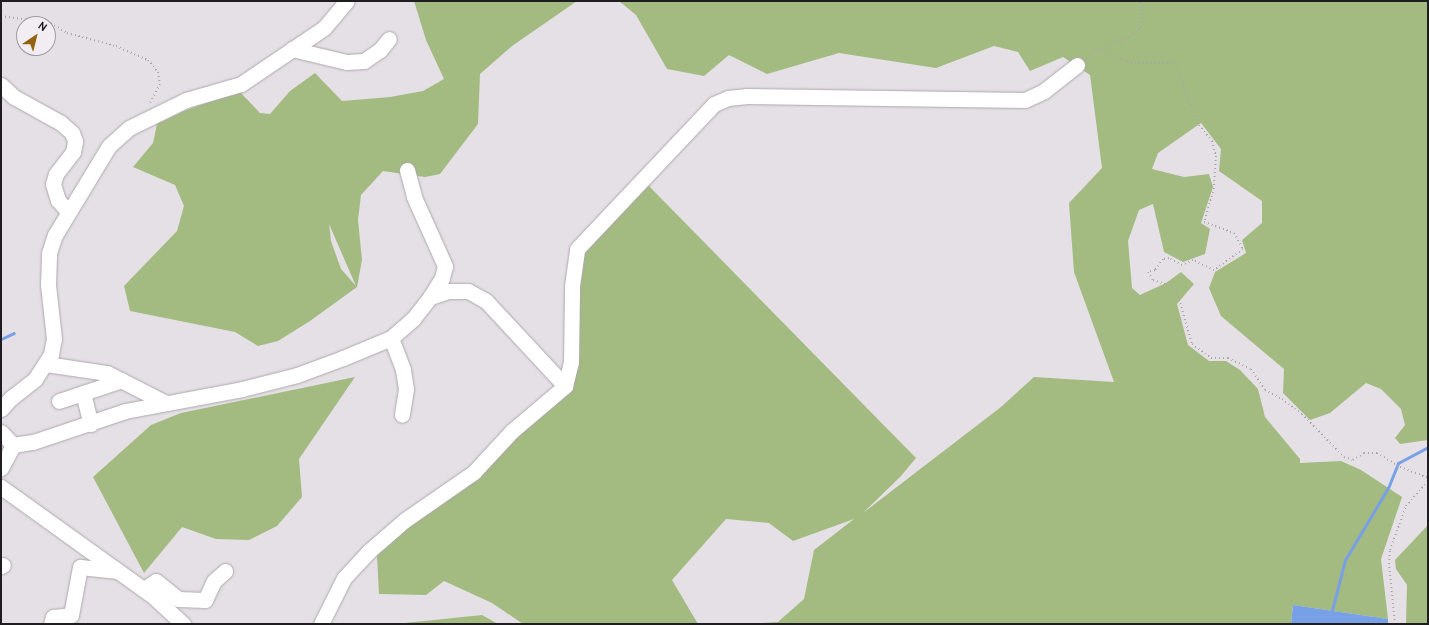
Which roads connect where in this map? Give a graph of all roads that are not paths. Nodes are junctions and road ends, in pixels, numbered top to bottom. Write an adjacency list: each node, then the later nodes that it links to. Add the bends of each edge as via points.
1 (347, 1): 3 (street, via 324,28)
2 (389, 39): 3 (street, via 380,50 364,61 346,62)
3 (292, 50): 7 (street, via 241,84 186,100 129,128 109,146)
4 (1077, 65): 12 (street, via 1044,91 1025,100 747,96 728,98 714,104 577,249 572,286 571,362)
5 (1, 85): 7 (street, via 14,97 61,123 72,133 75,141 73,152 56,174 53,184 58,200)
6 (407, 170): 8 (street, via 414,197 445,266 442,278)
7 (68, 212): 10 (street, via 55,234 49,253 48,285 54,339)
8 (430, 297): 9 (street, via 413,319); 12 (street, via 448,290 468,292 486,301)
9 (391, 338): 15 (street, via 297,375 214,396); 17 (street, via 403,370 406,389)
10 (46, 364): 11 (street, via 107,373); 16 (street, via 35,379)
11 (122, 380): 13 (street); 15 (street)
12 (565, 386): 28 (street, via 512,431 474,472 405,520 368,552 344,578)
13 (83, 393): 14 (street); 18 (street)
14 (59, 401)
15 (166, 403): 18 (street, via 125,411)
16 (1, 409)
17 (402, 415)
18 (91, 424): 20 (street, via 33,442)
19 (1, 432): 20 (street)
20 (13, 445): 21 (street)
21 (1, 468)
22 (1, 488): 23 (street)
23 (119, 571): 25 (street); 26 (street, via 80,567 71,615 53,617)
24 (225, 571): 25 (street, via 214,581 206,600 178,599 156,581)
25 (144, 589): 27 (street)
26 (51, 624)
27 (183, 624)
28 (321, 624)

